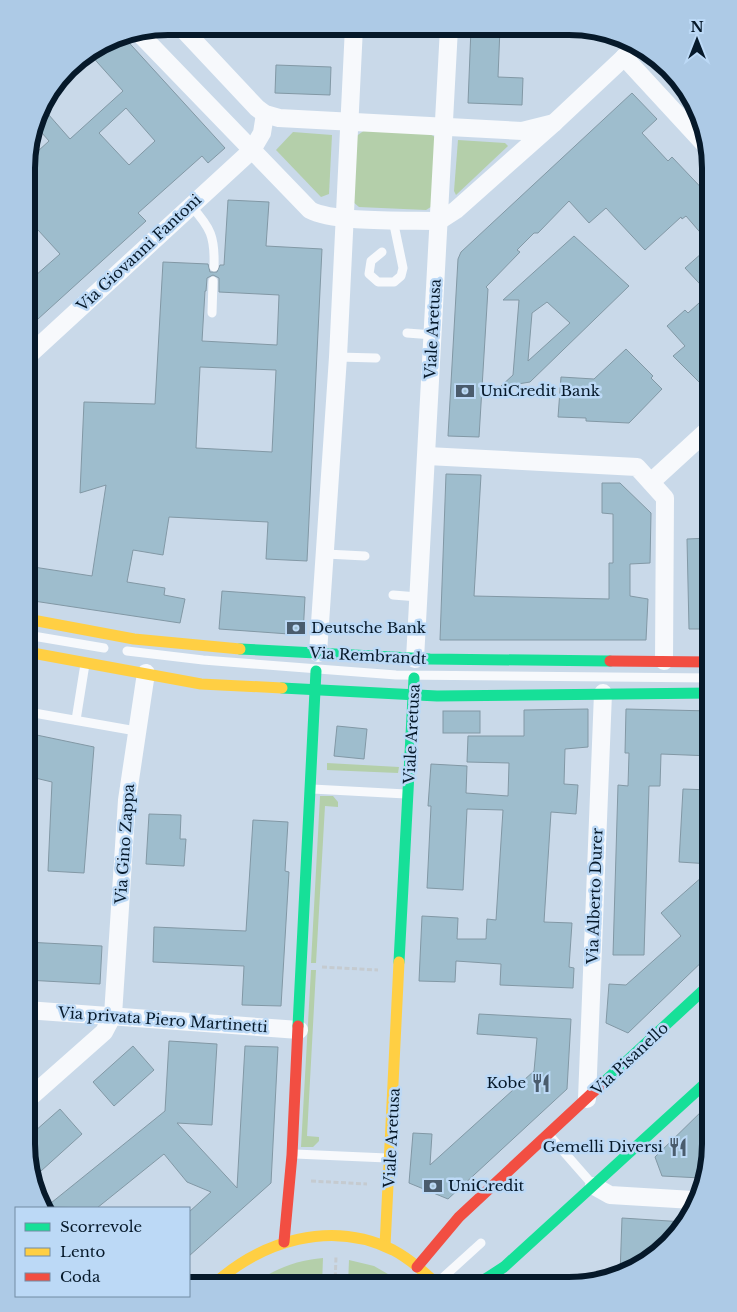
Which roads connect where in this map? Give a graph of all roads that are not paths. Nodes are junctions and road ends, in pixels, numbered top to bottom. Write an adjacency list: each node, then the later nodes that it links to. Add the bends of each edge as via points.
1 (189, 35): 6 (street)
2 (354, 35): 7 (street)
3 (449, 35): 9 (street, Viale Aretusa)
4 (144, 38): 11 (street)
5 (629, 52): 8 (street); 10 (street)
6 (265, 114): 7 (street, via 286,120); 11 (street, via 262,133)
7 (350, 122): 9 (street); 13 (street)
8 (554, 123): 9 (street, via 522,131); 15 (street)
9 (443, 126): 15 (street, Viale Aretusa)
10 (697, 135)
11 (252, 150): 12 (street, Via Giovanni Fantoni); 13 (street, via 310,210 320,215)
12 (191, 206): 17 (lane, via 212,232); 22 (street, Via Giovanni Fantoni)
13 (344, 218): 14 (street); 23 (street)
14 (393, 220): 15 (street); 16 (lane, via 403,268 401,276 394,282 378,282 370,274 371,261)
15 (439, 222): 21 (street, Viale Aretusa)
16 (382, 252)
17 (214, 267)
18 (213, 281): 19 (lane)
19 (212, 313)
20 (407, 333): 21 (lane)
21 (433, 335): 26 (street, Viale Aretusa)
22 (35, 349)
23 (338, 356): 24 (lane); 28 (street)
24 (376, 358)
25 (702, 435): 27 (street)
26 (427, 456): 27 (street, via 637,467); 31 (street, Viale Aretusa)
27 (651, 482): 36 (street, via 665,498)
28 (326, 554): 29 (lane); 35 (street)
29 (365, 556)
30 (393, 595): 31 (lane)
31 (418, 597): 39 (street, Viale Aretusa)
32 (35, 620): 35 (street, Via Rembrandt, via 147,641 248,650)
33 (35, 636): 35 (lane, Via Rembrandt, via 194,659)
34 (35, 653): 37 (street)
35 (317, 661): 39 (street, Via Rembrandt); 39 (lane, Via Rembrandt); 42 (street)
36 (664, 661): 38 (street, Via Rembrandt); 39 (street, Via Rembrandt)
37 (85, 662): 40 (street); 47 (lane)
38 (702, 662)
39 (415, 668): 41 (lane, Via Rembrandt); 45 (street, Viale Aretusa)
40 (146, 673): 42 (street, via 201,684); 48 (street, Via Gino Zappa)
41 (702, 678)
42 (315, 689): 45 (street); 49 (street)
43 (603, 693): 44 (street); 45 (street); 57 (street, Via Alberto Durer)
44 (702, 693)
45 (414, 695): 50 (street, Viale Aretusa)
46 (35, 713): 47 (lane)
47 (76, 720): 48 (lane)
48 (136, 731): 53 (street, Via Gino Zappa, via 127,800)
49 (310, 789): 50 (lane); 54 (street)
50 (409, 795): 60 (street, Viale Aretusa)
51 (702, 991): 57 (street, Via Pisanello)
52 (35, 1011): 53 (street, Via privata Piero Martinetti)
53 (113, 1015): 54 (street, Via privata Piero Martinetti); 56 (street, via 104,1032)
54 (299, 1030): 59 (street)
55 (702, 1086): 61 (street)
56 (35, 1093)
57 (587, 1099): 58 (street, Via Pisanello)
58 (549, 1135): 61 (lane); 66 (street, Via Pisanello, via 459,1217)
59 (292, 1155): 60 (lane); 63 (street)
60 (390, 1159): 65 (street, Viale Aretusa)
61 (594, 1186): 62 (street, via 610,1195); 70 (street)
62 (689, 1200)
63 (284, 1242): 65 (street, via 337,1236); 67 (street, via 246,1258)
64 (480, 1243): 69 (lane)
65 (385, 1246): 66 (street)
66 (417, 1267): 68 (street)
67 (223, 1277)
68 (429, 1277)
69 (444, 1277)
70 (489, 1277)

